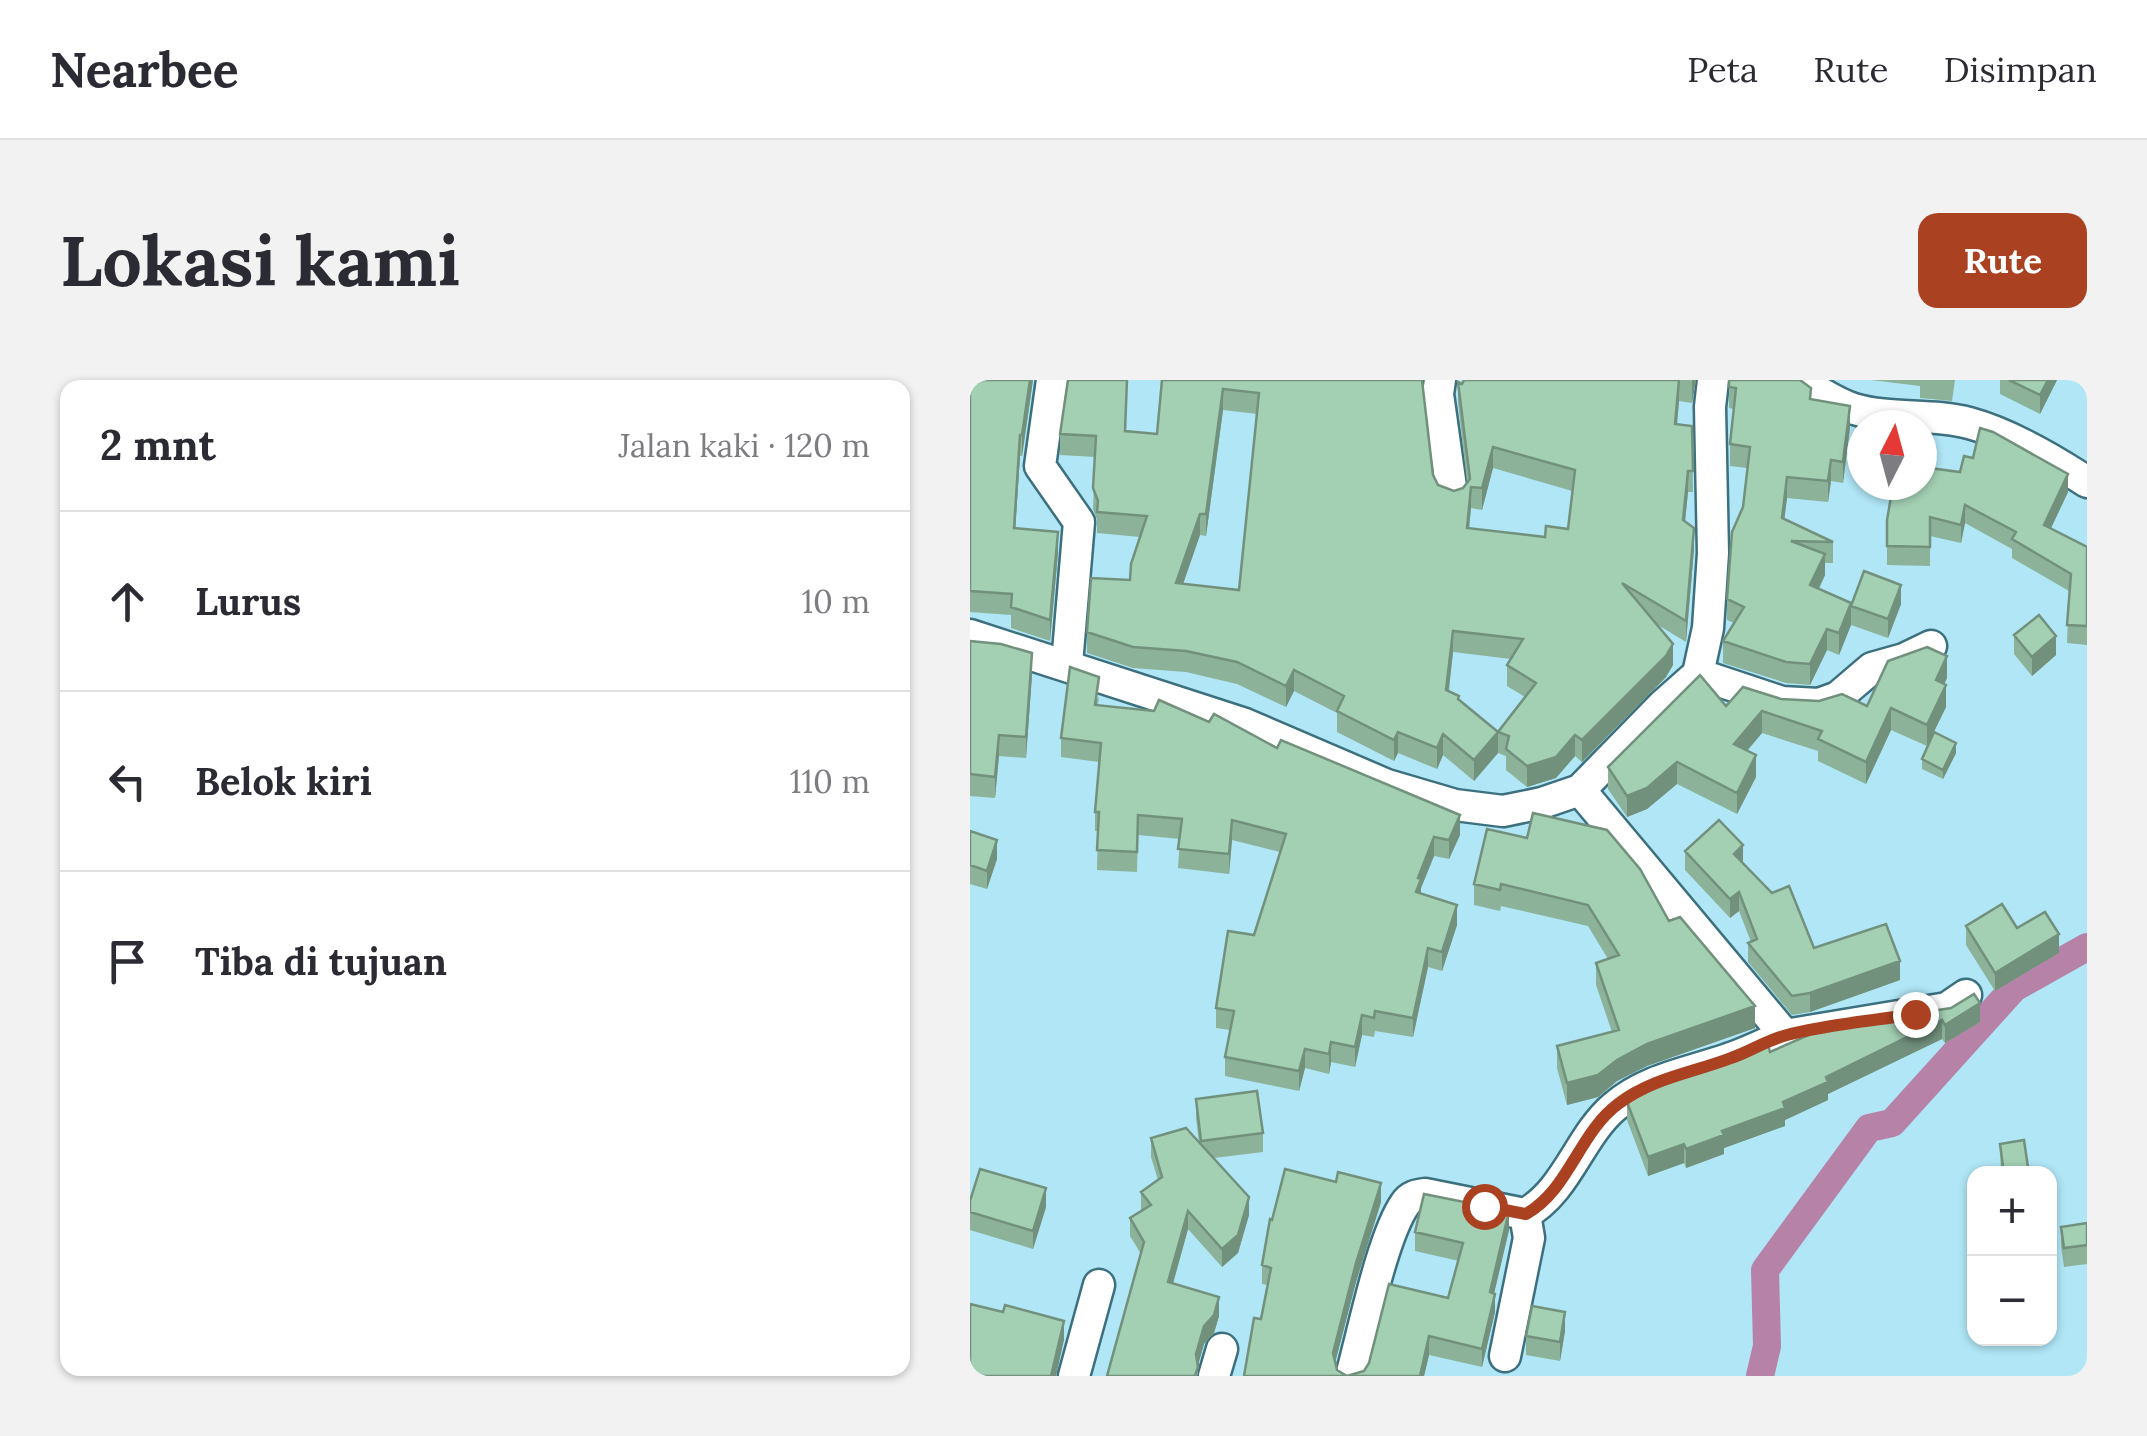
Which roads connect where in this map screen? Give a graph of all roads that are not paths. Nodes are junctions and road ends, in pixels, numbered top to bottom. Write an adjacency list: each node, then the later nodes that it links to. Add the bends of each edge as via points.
1 (1052, 380): 9 (street, via 1040,466 1078,522)
2 (1440, 380): 6 (street)
3 (1713, 380): 10 (street, via 1713,553)
4 (1799, 380): 5 (street, via 1849,408 1987,429)
5 (2087, 482)
6 (1452, 494)
7 (970, 635): 9 (street)
8 (1931, 646): 10 (street, via 1872,668 1818,704 1782,702)
9 (1067, 664): 11 (street, via 1455,806 1503,810)
10 (1698, 674): 11 (street)
11 (1580, 790): 13 (street)
12 (1966, 995): 13 (street, via 1947,1008)
13 (1785, 1035): 14 (street, via 1653,1082 1618,1104)
14 (1526, 1214): 16 (street, via 1529,1238); 18 (street, via 1425,1194 1404,1204)
15 (1099, 1285): 17 (street)
16 (1505, 1356)
17 (1074, 1376)
18 (1351, 1376)

